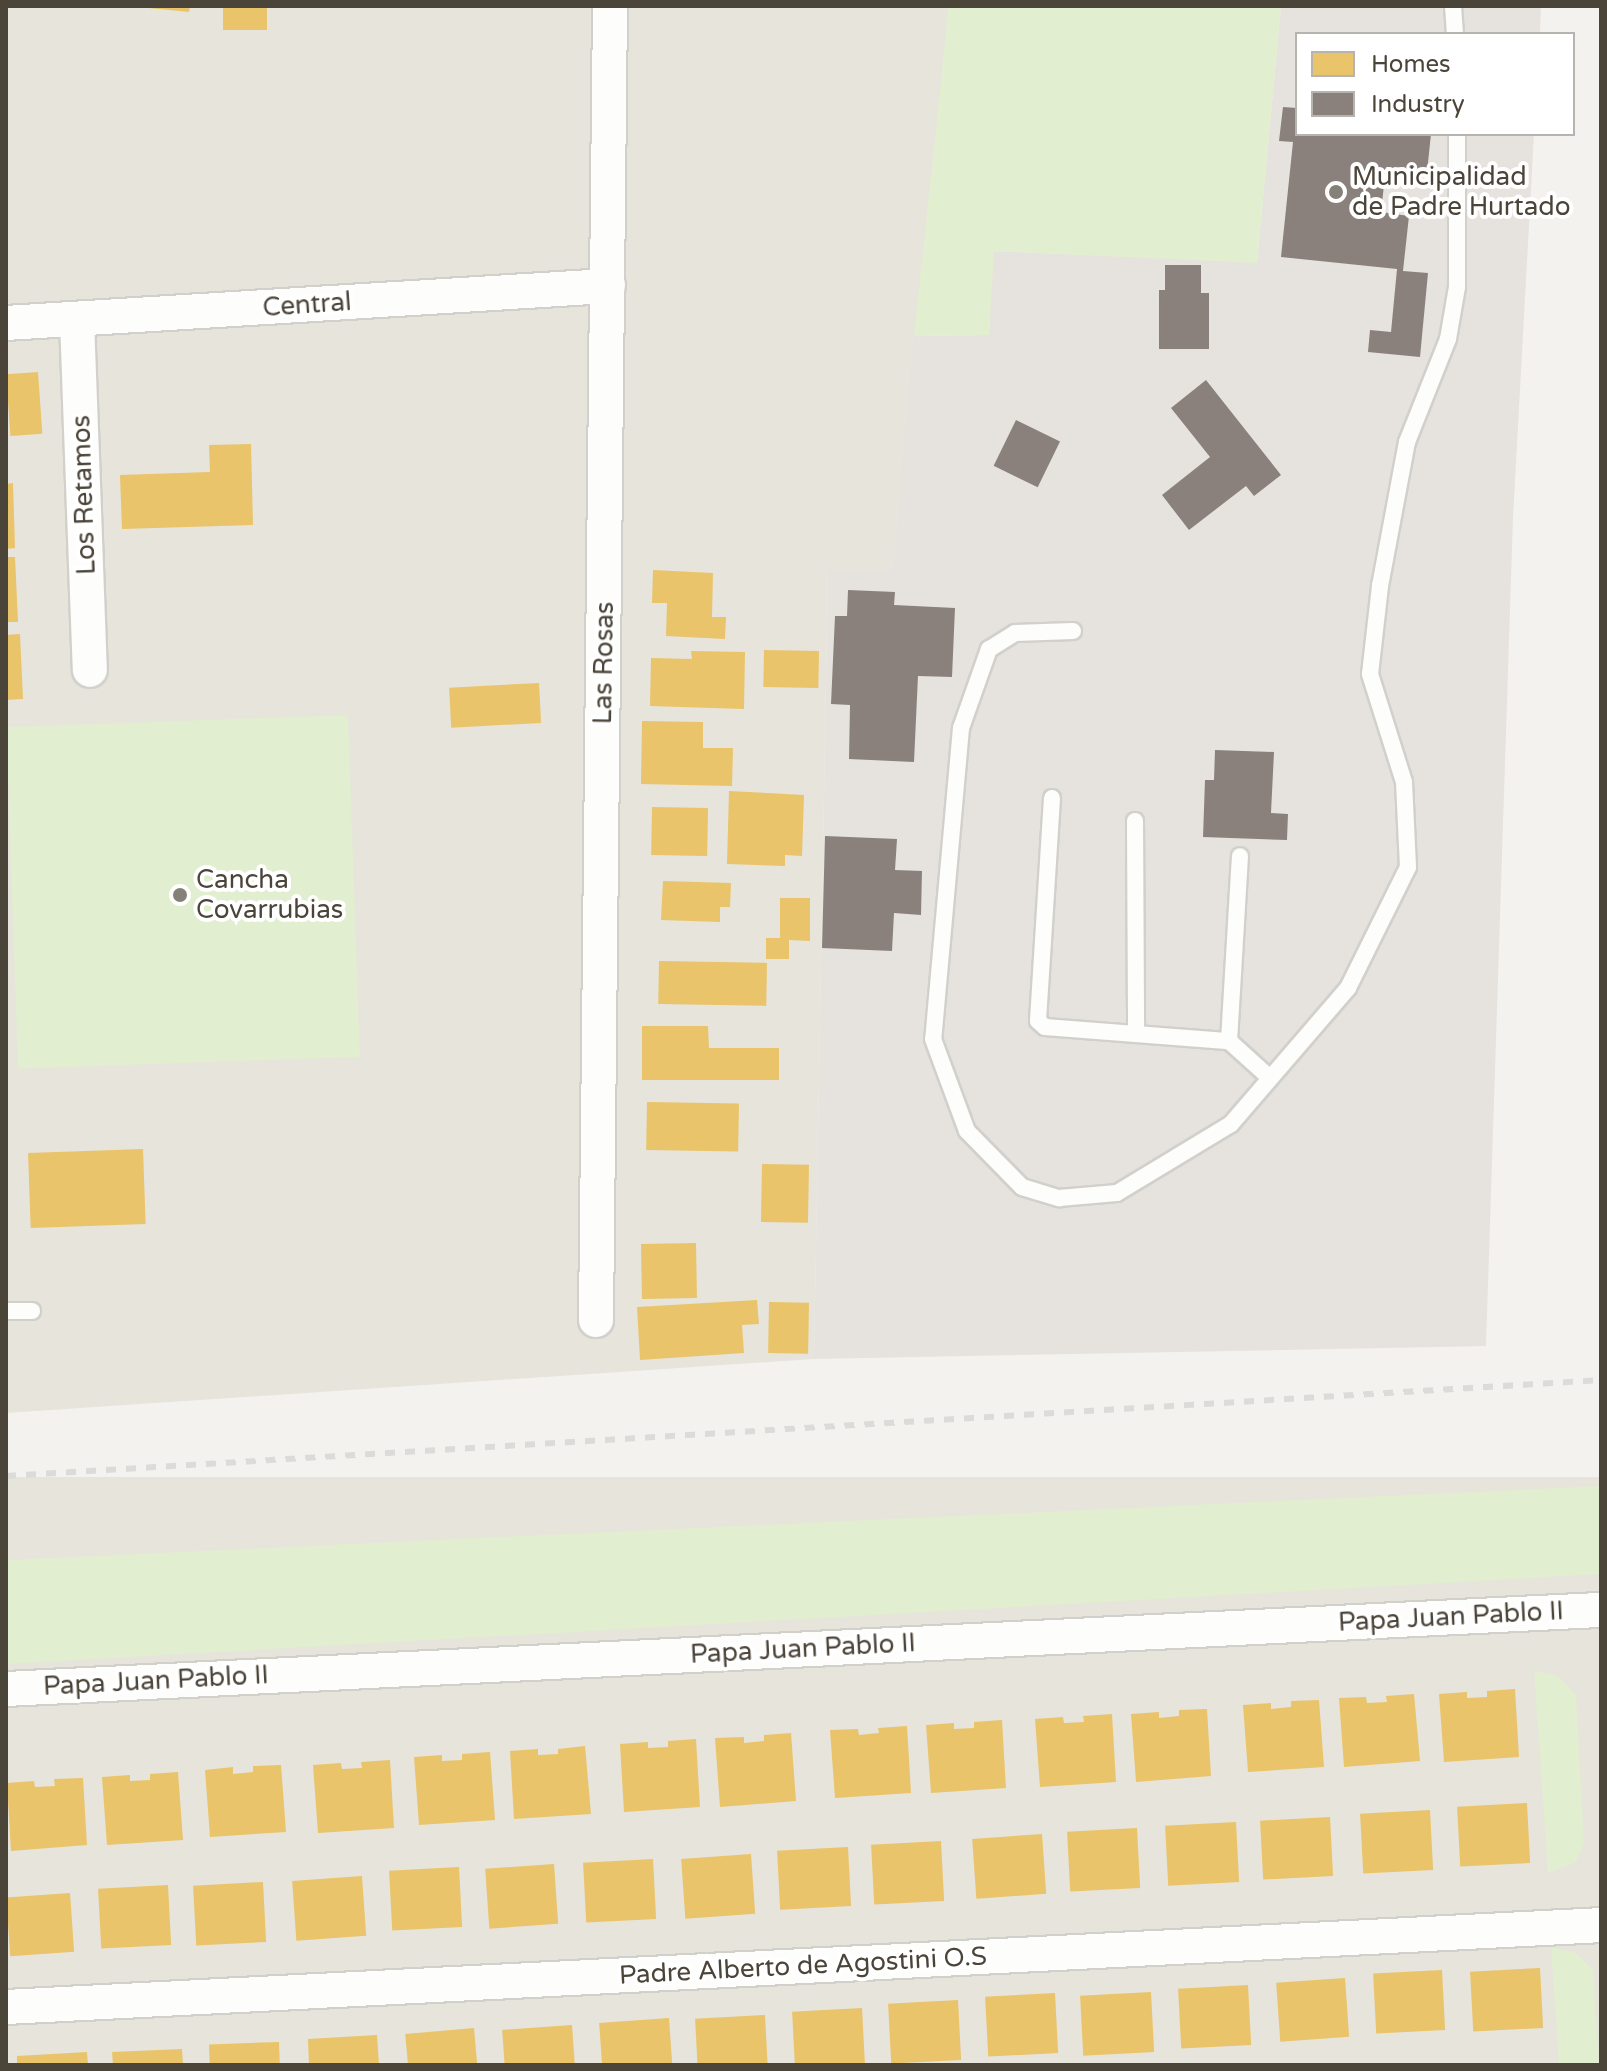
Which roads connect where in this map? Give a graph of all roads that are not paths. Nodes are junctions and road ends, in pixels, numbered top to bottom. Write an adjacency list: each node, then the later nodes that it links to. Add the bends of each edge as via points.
1 (610, 6): 5 (street, Las Rosas)
2 (1453, 6): 3 (lane)
3 (1455, 32)
4 (1457, 136): 15 (lane, via 1457,287 1448,339 1407,442 1370,674 1404,782 1408,867 1348,988)
5 (608, 286): 6 (street, Central); 18 (street, Las Rosas)
6 (77, 320): 7 (street, Central); 9 (street, Los Retamos)
7 (6, 323)
8 (1073, 631): 15 (lane, via 1015,633 989,649 961,728 933,1039 967,1131 1022,1187 1059,1198 1117,1193 1231,1124)
9 (90, 670)
10 (1052, 798): 13 (lane, via 1038,1021 1045,1027)
11 (1135, 821): 13 (lane)
12 (1240, 856): 14 (lane)
13 (1136, 1034): 14 (lane)
14 (1229, 1041): 15 (lane)
15 (1270, 1078)
16 (6, 1311): 17 (lane)
17 (32, 1311)
18 (596, 1320)
19 (1601, 1610): 20 (street, Papa Juan Pablo II)
20 (6, 1689)
21 (1601, 1925): 22 (street, Padre Alberto de Agostini O.S)
22 (6, 2007)

